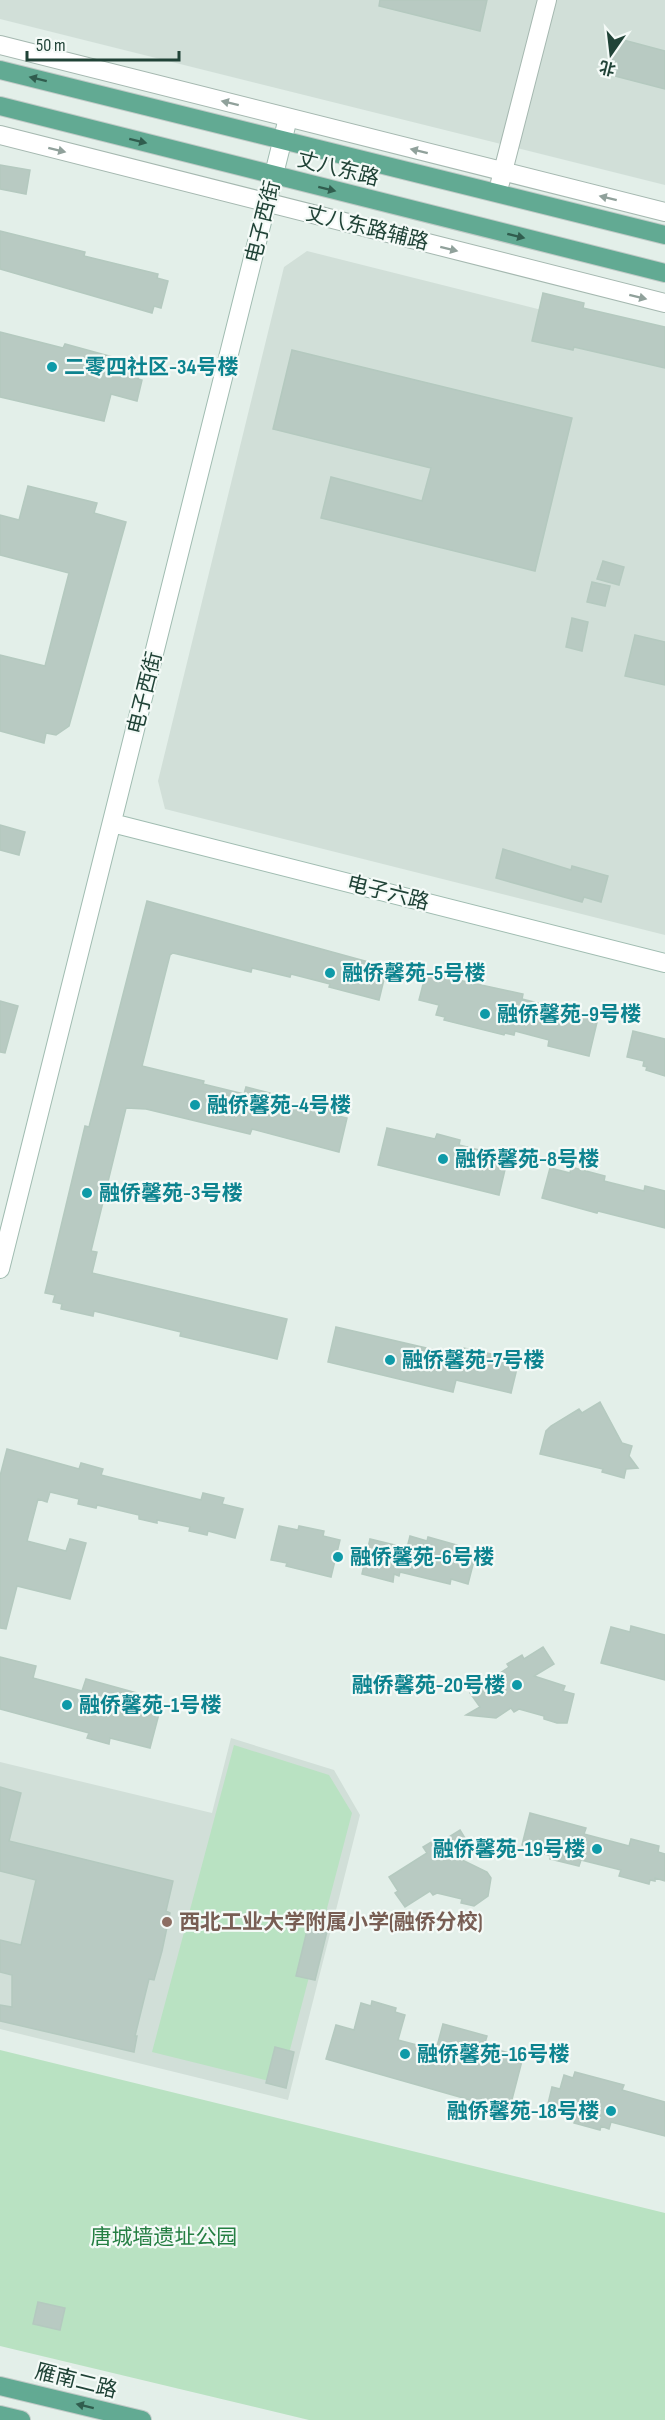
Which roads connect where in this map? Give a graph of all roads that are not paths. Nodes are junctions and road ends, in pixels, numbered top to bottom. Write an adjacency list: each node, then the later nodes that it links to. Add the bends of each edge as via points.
1 (547, 0): 8 (street)
2 (0, 45): 5 (street, one-way to 2)
3 (0, 70): 7 (main road, 丈八东路, one-way to 3)
4 (0, 106): 9 (main road, 丈八东路, one-way to 9)
5 (288, 118): 7 (street, 电子西街); 8 (street, one-way to 5)
6 (0, 135): 11 (street, 丈八东路辅路, one-way to 11)
7 (283, 142): 9 (street, 电子西街); 10 (main road, 丈八东路)
8 (503, 172): 10 (street); 12 (street, one-way to 8)
9 (274, 176): 11 (street, 电子西街); 14 (main road, 丈八东路, one-way to 14)
10 (497, 194): 13 (main road, 丈八东路)
11 (267, 204): 15 (street, 丈八东路辅路, one-way to 15); 16 (street, 电子西街)
12 (665, 212)
13 (665, 236)
14 (665, 273)
15 (665, 303)
16 (112, 824): 17 (street, 电子六路); 18 (street, 电子西街)
17 (665, 963)
18 (0, 1269)
19 (0, 2385): 22 (main road, 雁南二路, one-way to 19)
20 (0, 2415): 21 (main road)
21 (21, 2420)
22 (142, 2420)

